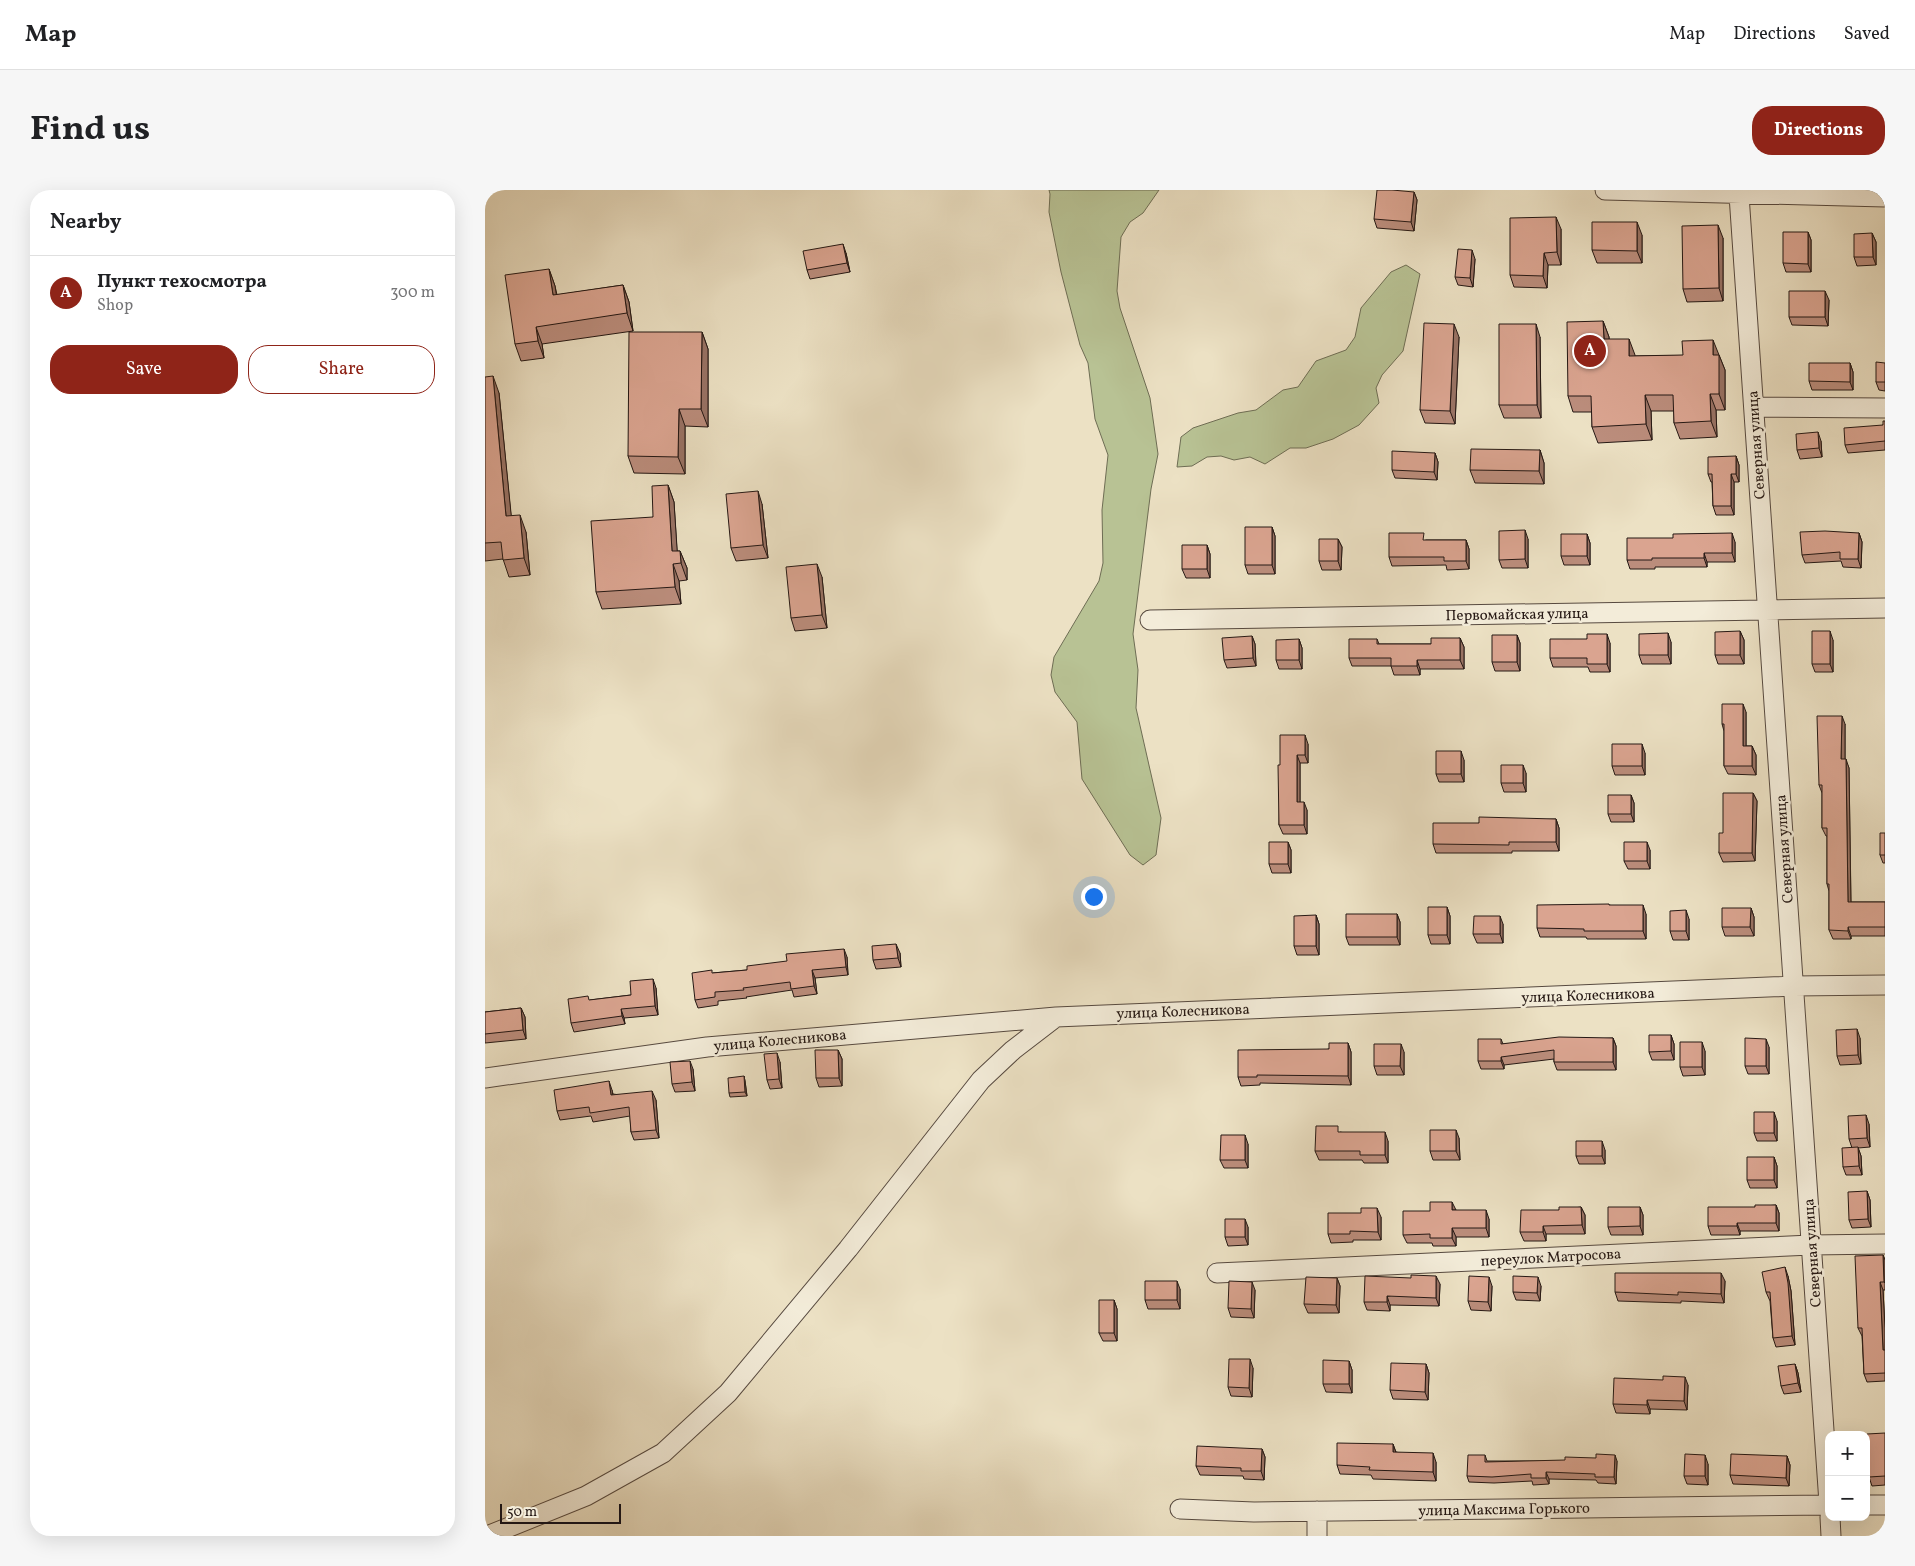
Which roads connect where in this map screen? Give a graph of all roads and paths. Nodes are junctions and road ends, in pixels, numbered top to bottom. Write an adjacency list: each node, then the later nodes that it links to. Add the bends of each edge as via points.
1 (1605, 190): 2 (street)
2 (1739, 195): 3 (street); 4 (street, Северная улица)
3 (1885, 198)
4 (1754, 407): 5 (street); 7 (street, Северная улица)
5 (1885, 408)
6 (1885, 608): 7 (street, Первомайская улица)
7 (1768, 610): 8 (street, Первомайская улица); 10 (street, Северная улица)
8 (1150, 620)
9 (1885, 985): 10 (street, улица Колесникова)
10 (1794, 986): 11 (street, улица Колесникова); 14 (street, Северная улица)
11 (1057, 1016): 12 (street, улица Колесникова, via 707,1047); 23 (street, via 981,1080 848,1249 728,1393 663,1453 586,1496)
12 (485, 1078)
13 (1885, 1244): 14 (street, переулок Матросова)
14 (1811, 1245): 15 (street, переулок Матросова); 16 (street, Северная улица)
15 (1217, 1273)
16 (1827, 1476)
17 (1825, 1504): 21 (street, улица Максима Горького)
18 (1870, 1505): 19 (street)
19 (1885, 1505)
20 (1180, 1509): 21 (street, улица Максима Горького)
21 (1317, 1511): 24 (street)
22 (1830, 1521): 25 (street)
23 (487, 1536)
24 (1317, 1536)
25 (1831, 1536)

